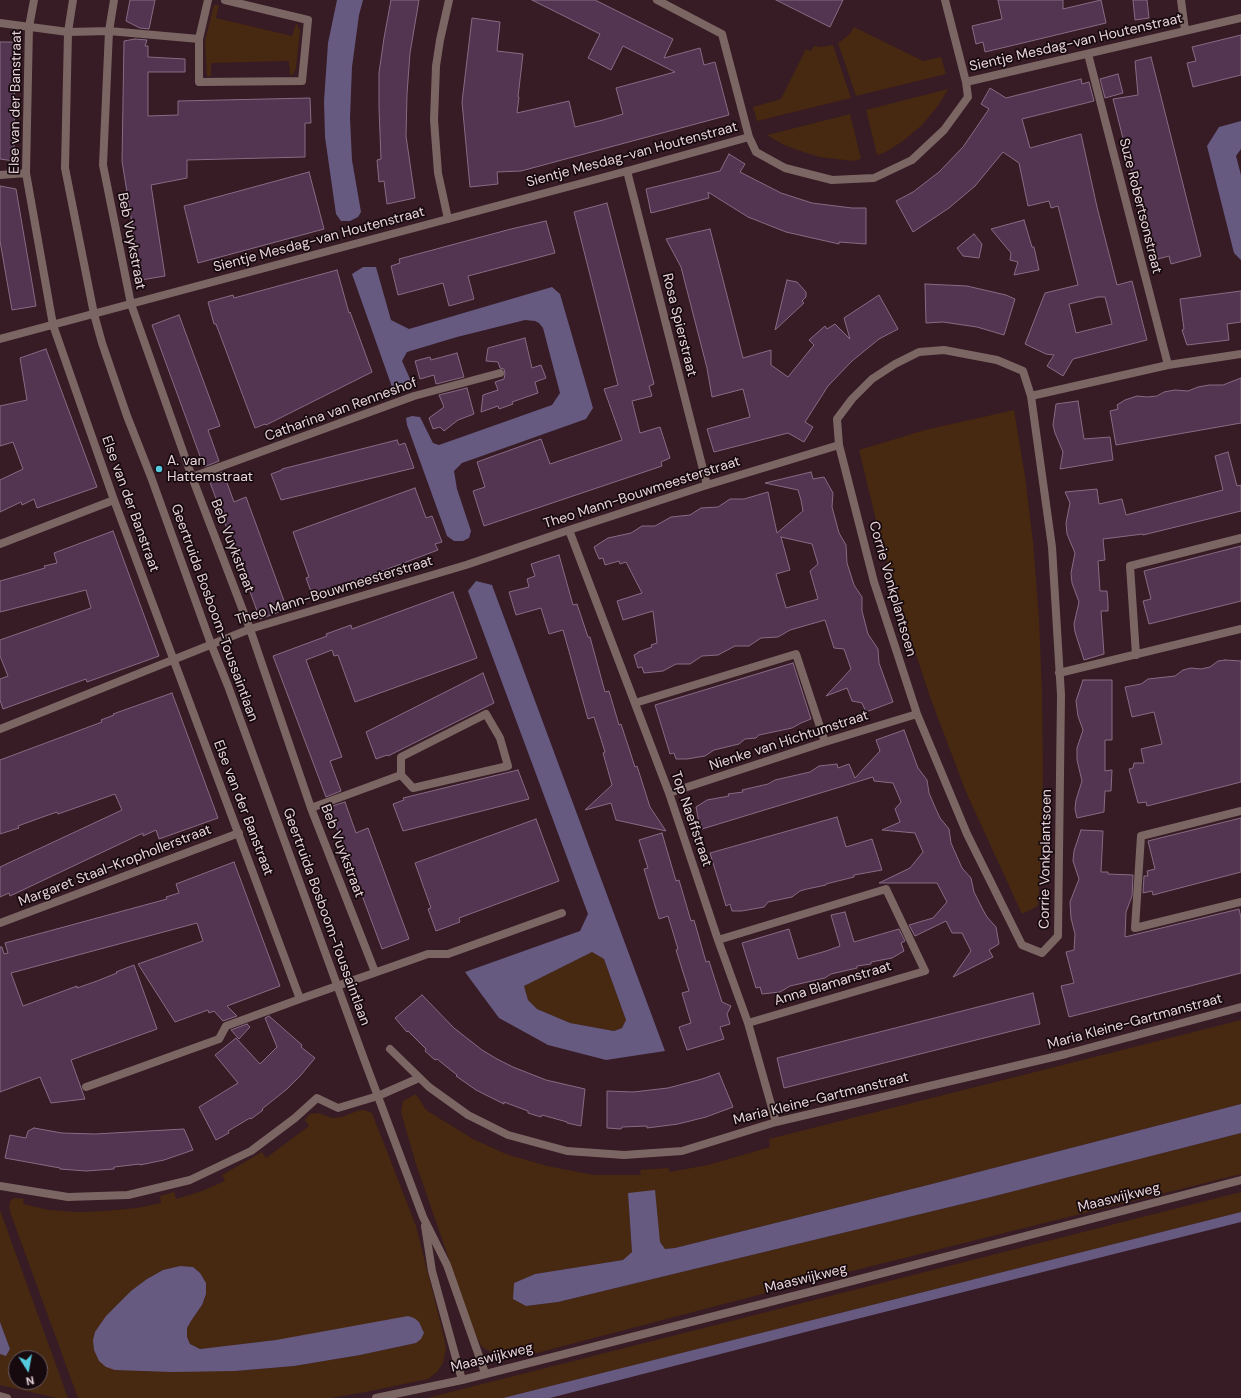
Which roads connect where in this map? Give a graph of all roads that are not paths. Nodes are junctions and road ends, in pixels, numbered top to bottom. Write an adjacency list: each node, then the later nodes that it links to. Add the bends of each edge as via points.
1 (34, 0): 12 (street, Else van der Banstraat)
2 (73, 0): 15 (street, Geertruida Bosboom-Toussaintlaan)
3 (114, 0): 14 (street, Beb Vuykstraat)
4 (208, 0): 16 (street)
5 (225, 0): 16 (street, via 308,20 302,81 199,82)
6 (449, 0): 23 (street, via 436,66 434,120 438,173)
7 (657, 0): 19 (street, via 722,34)
8 (945, 0): 18 (street)
9 (1182, 0): 13 (street)
10 (1241, 18): 13 (street, Sientje Mesdag-van Houtenstraat)
11 (0, 23): 12 (street)
12 (29, 27): 15 (street); 21 (street, Else van der Banstraat)
13 (1185, 30): 17 (street, Sientje Mesdag-van Houtenstraat)
14 (109, 31): 15 (street); 16 (street); 24 (street, Beb Vuykstraat, via 103,165)
15 (68, 32): 25 (street, Geertruida Bosboom-Toussaintlaan, via 65,168)
16 (198, 39)
17 (1088, 54): 18 (street, Sientje Mesdag-van Houtenstraat); 29 (street, Suze Robertsonstraat)
18 (966, 82): 19 (street, Sientje Mesdag-van Houtenstraat, via 968,97 944,130 912,160 874,178 832,180 784,168 756,152)
19 (749, 137): 20 (street, Sientje Mesdag-van Houtenstraat)
20 (627, 171): 23 (street, Sientje Mesdag-van Houtenstraat); 34 (street, Rosa Spierstraat)
21 (26, 173): 22 (street); 26 (street, Else van der Banstraat)
22 (0, 175)
23 (448, 219): 24 (street, Sientje Mesdag-van Houtenstraat)
24 (131, 304): 25 (street, Sientje Mesdag-van Houtenstraat); 33 (street, Beb Vuykstraat)
25 (94, 314): 26 (street, Sientje Mesdag-van Houtenstraat); 41 (street, Geertruida Bosboom-Toussaintlaan, via 127,416)
26 (53, 325): 27 (street, Sientje Mesdag-van Houtenstraat); 35 (street, Else van der Banstraat)
27 (0, 339)
28 (1241, 354): 29 (street)
29 (1168, 365): 31 (street)
30 (500, 373): 33 (street, Catharina van Renneshof, via 414,396)
31 (1031, 396): 32 (street, via 1023,371 997,360 944,350 919,352 872,379 852,399 837,419); 44 (street, Corrie Vonkplantsoen, via 1052,547)
32 (839, 445): 34 (street, Theo Mann-Bouwmeesterstraat); 46 (street, Corrie Vonkplantsoen, via 874,582)
33 (192, 477): 39 (street, Beb Vuykstraat)
34 (707, 485): 36 (street, Theo Mann-Bouwmeesterstraat)
35 (114, 500): 38 (street); 43 (street, Else van der Banstraat)
36 (569, 530): 39 (street, Theo Mann-Bouwmeesterstraat, via 466,565); 45 (street, Top Naeffstraat)
37 (1241, 538): 42 (street, via 1130,566)
38 (0, 544)
39 (250, 629): 41 (street, Theo Mann-Bouwmeesterstraat); 51 (street, Beb Vuykstraat)
40 (1241, 629): 42 (street)
41 (211, 644): 43 (street, Theo Mann-Bouwmeesterstraat); 59 (street, Geertruida Bosboom-Toussaintlaan)
42 (1136, 655): 44 (street)
43 (173, 660): 47 (street, Theo Mann-Bouwmeesterstraat); 53 (street, Else van der Banstraat)
44 (1059, 673): 46 (street, Corrie Vonkplantsoen, via 1061,695 1058,936 1042,953 1022,945 967,834)
45 (635, 703): 48 (street, via 796,654); 50 (street, Top Naeffstraat)
46 (917, 714): 48 (street, Nienke van Hichtumstraat)
47 (0, 729)
48 (825, 742): 50 (street, Nienke van Hichtumstraat)
49 (400, 775): 49 (street, via 413,788 508,766 500,738 486,714 401,758); 51 (street)
50 (669, 793): 57 (street, Top Naeffstraat)
51 (311, 808): 58 (street, Beb Vuykstraat)
52 (1241, 812): 54 (street, via 1141,836 1135,928)
53 (239, 833): 56 (street, Margaret Staal-Krophollerstraat); 60 (street, Else van der Banstraat)
54 (1241, 902)
55 (562, 913): 58 (street, via 448,954 428,954)
56 (0, 923)
57 (718, 940): 62 (street, Top Naeffstraat); 62 (street, Anna Blamanstraat, via 886,889 925,970)
58 (375, 972): 59 (street)
59 (338, 985): 60 (street); 66 (street, Geertruida Bosboom-Toussaintlaan)
60 (300, 998): 65 (street, via 226,1026 219,1039)
61 (1241, 1007): 67 (street, Maria Kleine-Gartmanstraat, via 1066,1054)
62 (748, 1023): 67 (street, Top Naeffstraat)
63 (390, 1048): 64 (street, Maria Kleine-Gartmanstraat)
64 (419, 1078): 66 (street); 67 (street, Maria Kleine-Gartmanstraat, via 468,1115 508,1135 568,1151 624,1155 682,1151)
65 (86, 1087)
66 (378, 1096): 69 (street, via 338,1108 317,1098 251,1151 190,1180 128,1195 68,1197); 70 (street, Geertruida Bosboom-Toussaintlaan)
67 (776, 1122)
68 (1241, 1180): 71 (street, Maaswijkweg)
69 (0, 1186)
70 (424, 1217): 71 (street, Geertruida Bosboom-Toussaintlaan, via 447,1265); 72 (street, Geertruida Bosboom-Toussaintlaan, via 432,1271)
71 (485, 1373): 72 (street, Maaswijkweg)
72 (462, 1380): 75 (street, Maaswijkweg)
73 (0, 1396): 74 (street)
74 (7, 1398)
75 (376, 1398)

